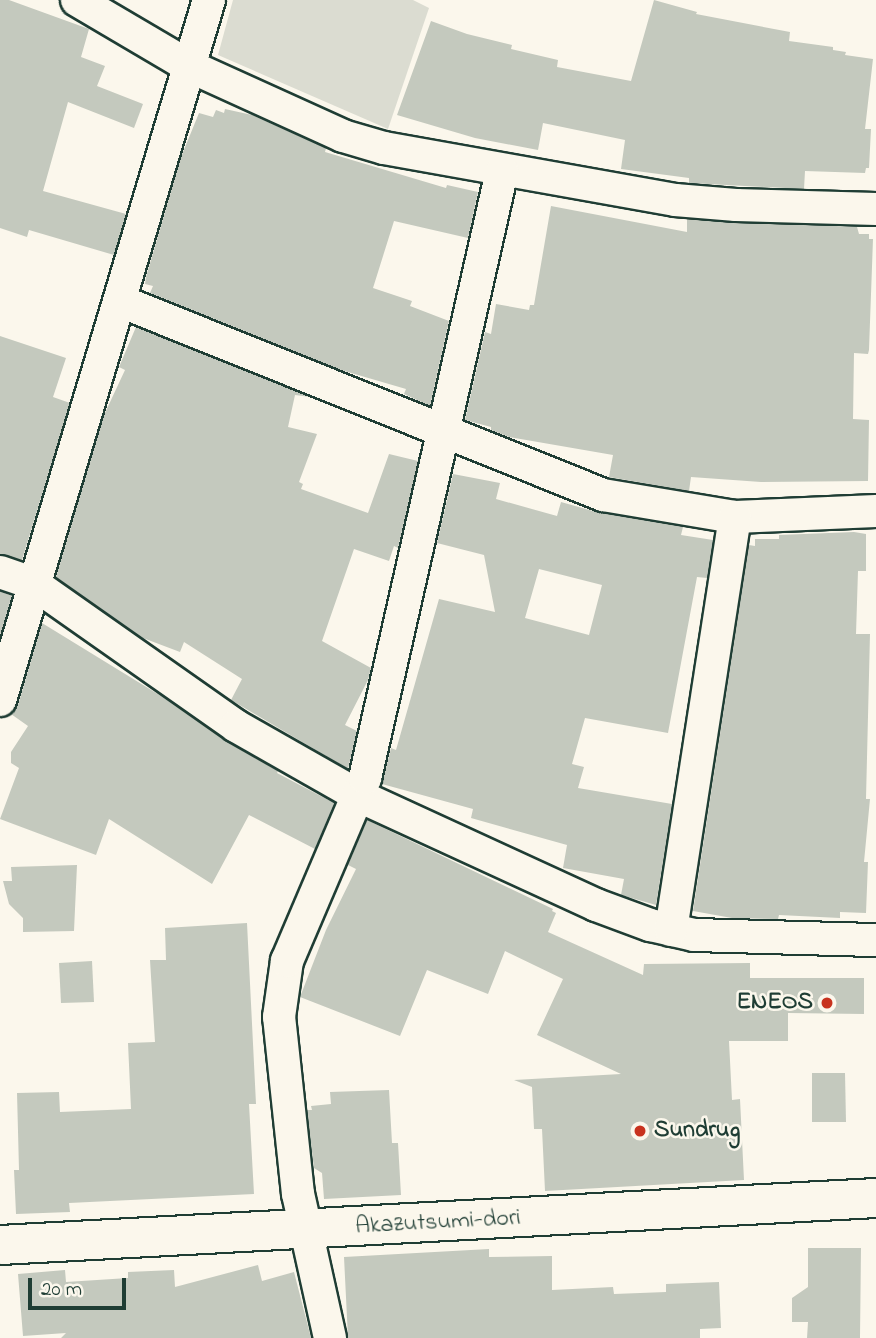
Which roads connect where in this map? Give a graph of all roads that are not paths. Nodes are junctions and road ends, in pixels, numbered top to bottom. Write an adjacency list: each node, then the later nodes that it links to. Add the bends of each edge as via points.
1 (77, 0): 3 (street)
2 (209, 0): 3 (street)
3 (189, 66): 4 (street, via 343,136); 6 (street)
4 (502, 172): 5 (street, via 675,200); 7 (street)
5 (876, 209)
6 (120, 301): 7 (street); 11 (street)
7 (444, 432): 9 (street, via 603,495); 13 (street)
8 (876, 511): 9 (street)
9 (734, 517): 14 (street)
10 (0, 572): 11 (street)
11 (34, 584): 12 (street); 13 (street, via 236,726)
12 (0, 700)
13 (359, 796): 14 (street, via 596,905); 17 (street, via 288,961 279,1017)
14 (671, 930): 15 (street, via 694,935)
15 (876, 940)
16 (876, 1198): 17 (street, Akazutsumi-dori)
17 (304, 1231): 18 (street, Akazutsumi-dori); 19 (street)
18 (0, 1245)
19 (330, 1338)

